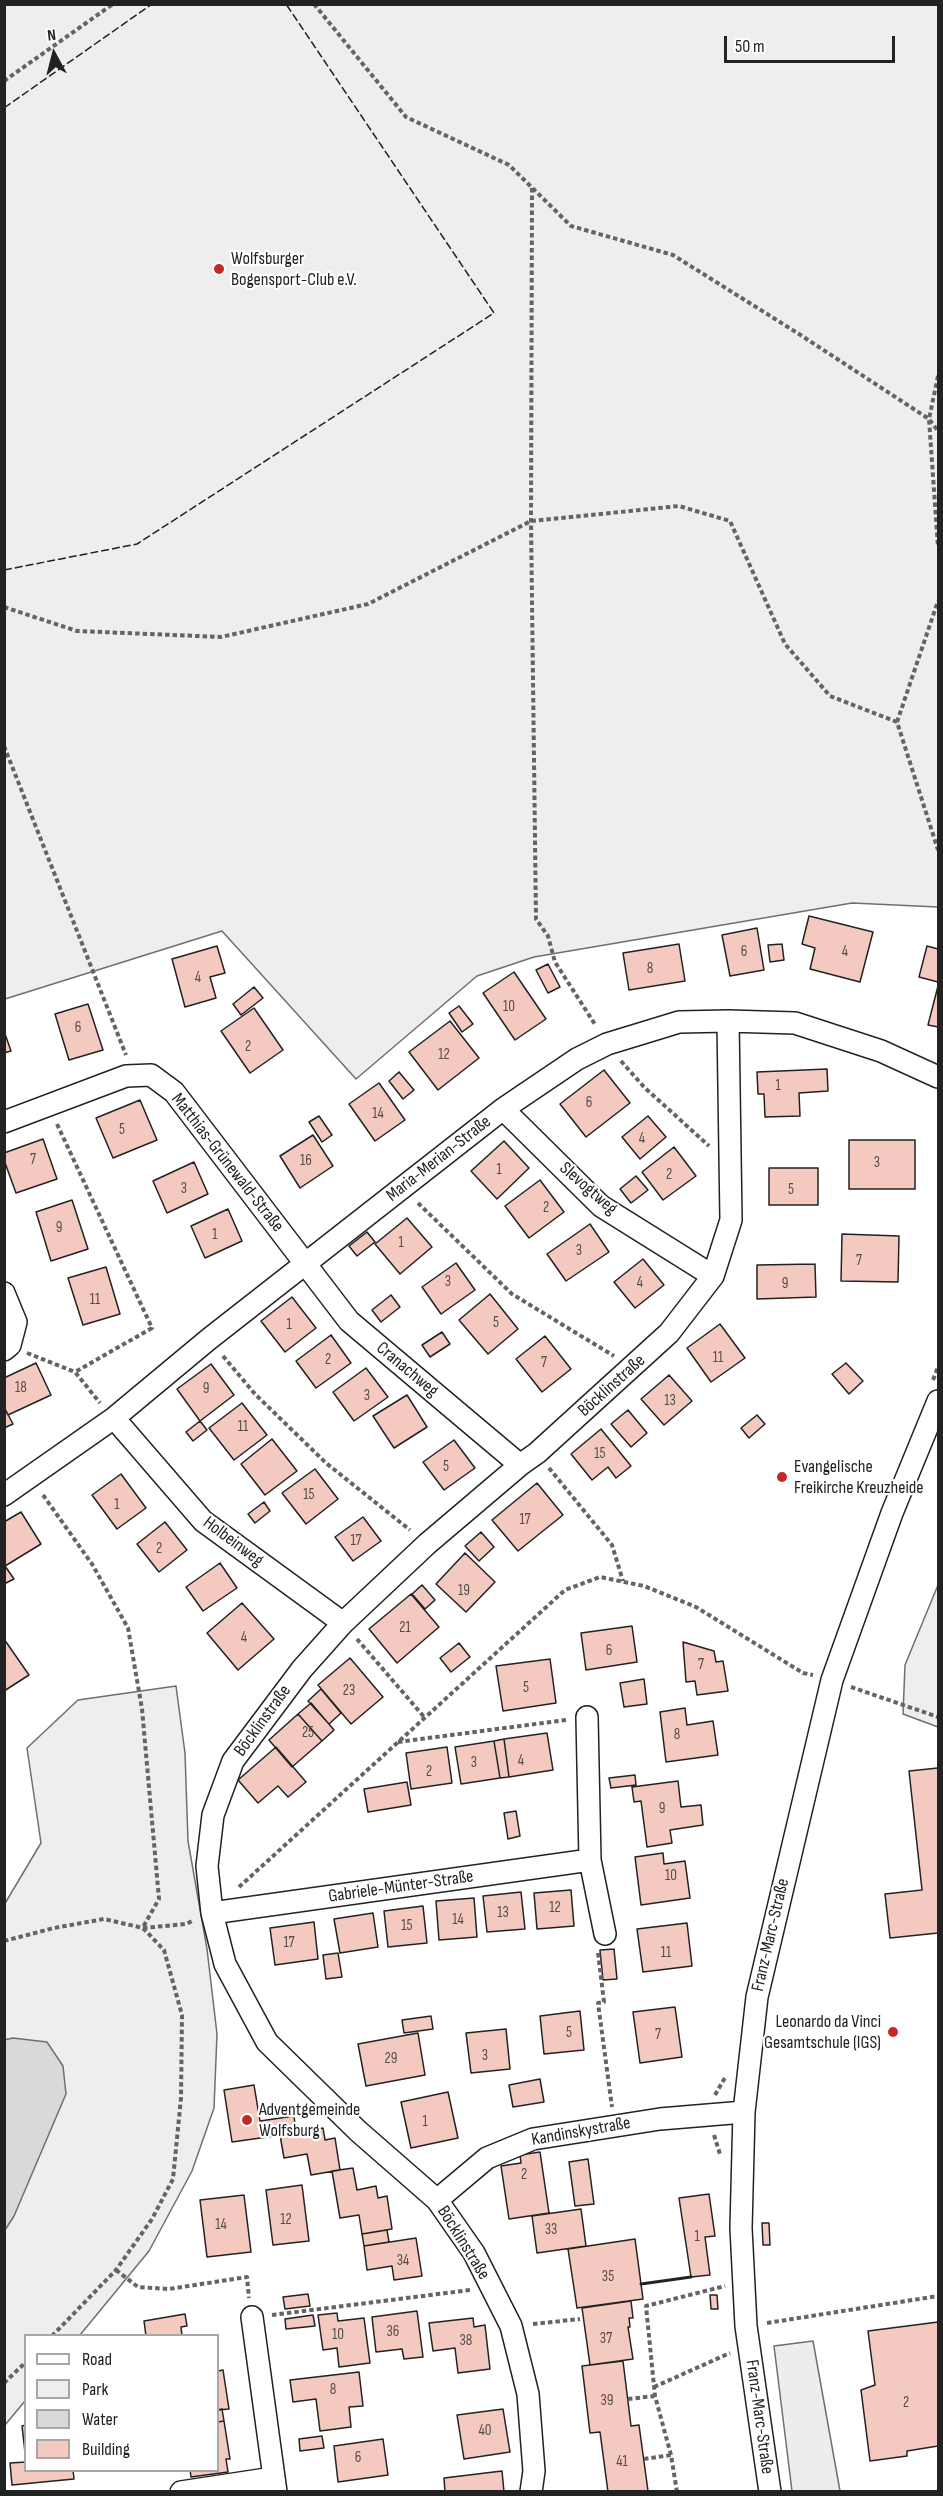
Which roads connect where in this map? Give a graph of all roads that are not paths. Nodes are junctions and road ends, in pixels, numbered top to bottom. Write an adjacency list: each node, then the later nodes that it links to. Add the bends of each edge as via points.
1 (728, 1021): 2 (street, Maria-Merian-Straße, via 795,1023 881,1051); 3 (street, Maria-Merian-Straße, via 679,1022 607,1044 577,1059); 6 (street, Böcklinstraße, via 731,1220)
2 (939, 1077)
3 (503, 1109): 5 (street, Maria-Merian-Straße); 6 (street, Slevogtweg, via 601,1206)
4 (4, 1122): 5 (street, Matthias-Grünewald-Straße, via 126,1076 151,1075 174,1092)
5 (306, 1265): 10 (street, Maria-Merian-Straße); 11 (street, Cranachweg, via 350,1321)
6 (713, 1276): 11 (street, Böcklinstraße, via 669,1333)
7 (4, 1293): 8 (street, via 16,1322)
8 (7, 1347)
9 (939, 1401): 18 (street, Franz-Marc-Straße, via 892,1513 832,1680 757,1996)
10 (114, 1418): 12 (street, Maria-Merian-Straße); 13 (street, Holbeinweg, via 203,1521)
11 (528, 1459): 13 (street, Böcklinstraße, via 427,1544)
12 (4, 1495)
13 (343, 1623): 16 (street, Böcklinstraße, via 302,1669 233,1761 213,1815 207,1866)
14 (587, 1717): 15 (street)
15 (590, 1860): 16 (street, Gabriele-Münter-Straße); 17 (street)
16 (212, 1913): 19 (street, Böcklinstraße, via 225,1964 267,2042 358,2131)
17 (605, 1934)
18 (744, 2112): 19 (street, Kandinskystraße, via 615,2125 533,2139 487,2158); 24 (street, Franz-Marc-Straße, via 741,2228 746,2326)
19 (437, 2200): 23 (street, Böcklinstraße, via 474,2253 511,2326 528,2394 534,2471)
20 (252, 2318): 21 (street)
21 (275, 2485): 22 (street)
22 (181, 2492)
23 (531, 2492)
24 (770, 2492)

